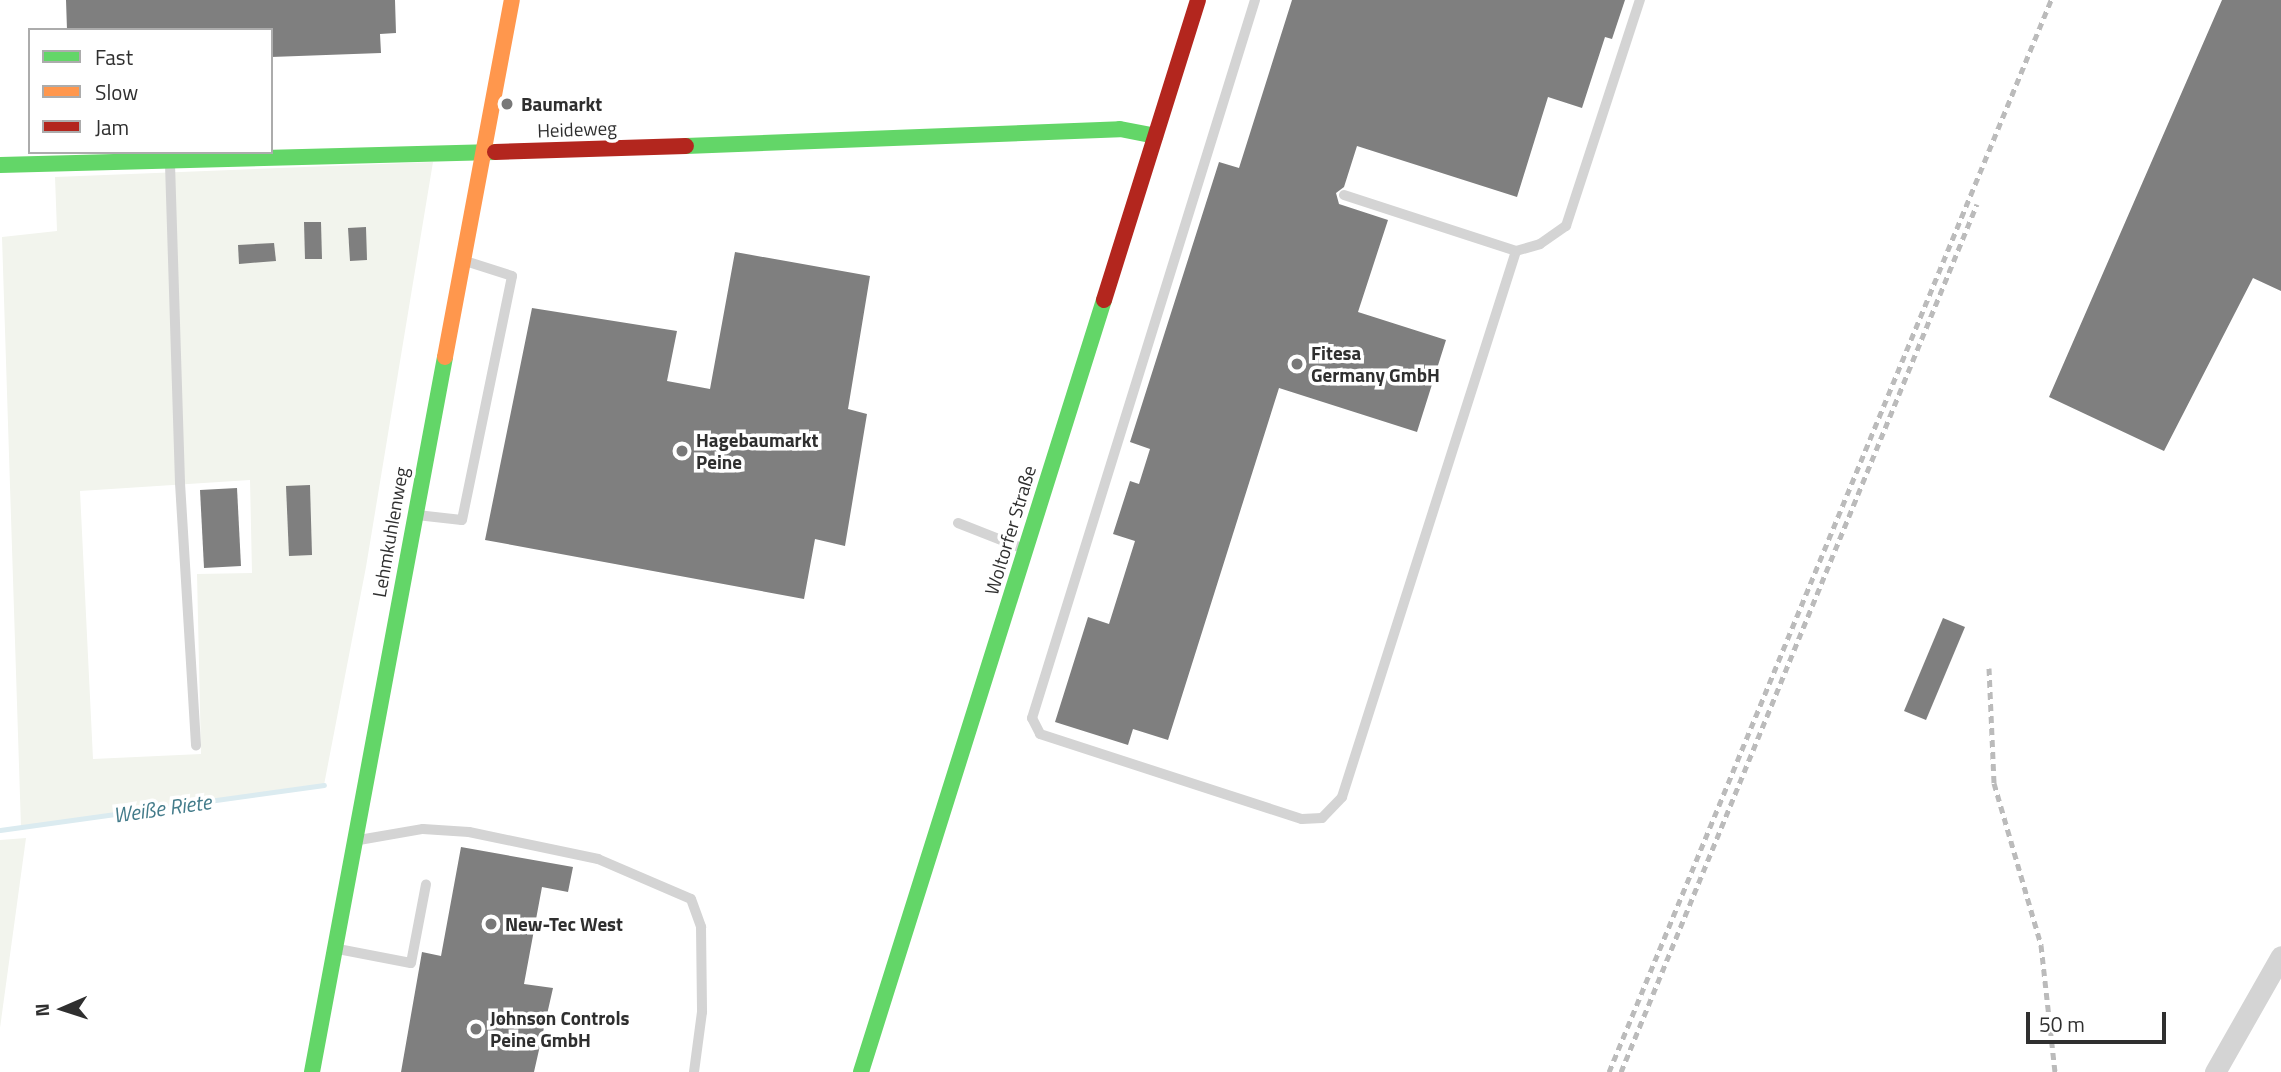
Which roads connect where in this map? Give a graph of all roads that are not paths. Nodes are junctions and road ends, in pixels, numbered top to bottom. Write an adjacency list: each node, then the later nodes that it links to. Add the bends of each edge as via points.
1 (512, 0): 6 (street, Lehmkuhlenweg)
2 (1198, 0): 5 (street, Woltorfer Straße)
3 (1255, 0): 10 (lane, via 1032,718 1040,734 1302,820 1322,818 1342,797)
4 (1640, 0): 10 (lane, via 1566,226 1540,244)
5 (1155, 136): 6 (street, Heideweg, via 1120,129); 14 (street, Woltorfer Straße)
6 (484, 153): 7 (street, Heideweg); 11 (street, Lehmkuhlenweg)
7 (171, 161): 8 (street, Heideweg); 15 (lane, via 180,483)
8 (0, 165)
9 (1344, 195): 10 (lane)
10 (1517, 251)
11 (463, 261): 12 (street, Lehmkuhlenweg); 12 (lane, via 512,276 462,520)
12 (414, 514): 16 (street, Lehmkuhlenweg)
13 (958, 523): 14 (lane)
14 (1026, 549): 22 (street, Woltorfer Straße)
15 (196, 746)
16 (356, 841): 18 (street, Lehmkuhlenweg); 21 (lane, via 423,829 469,832 598,859 691,899 701,927 702,1012)
17 (426, 884): 18 (lane, via 411,963)
18 (335, 949): 20 (street, Lehmkuhlenweg)
19 (2281, 956): 23 (street)
20 (312, 1072)
21 (694, 1072)
22 (862, 1072)
23 (2215, 1072)

